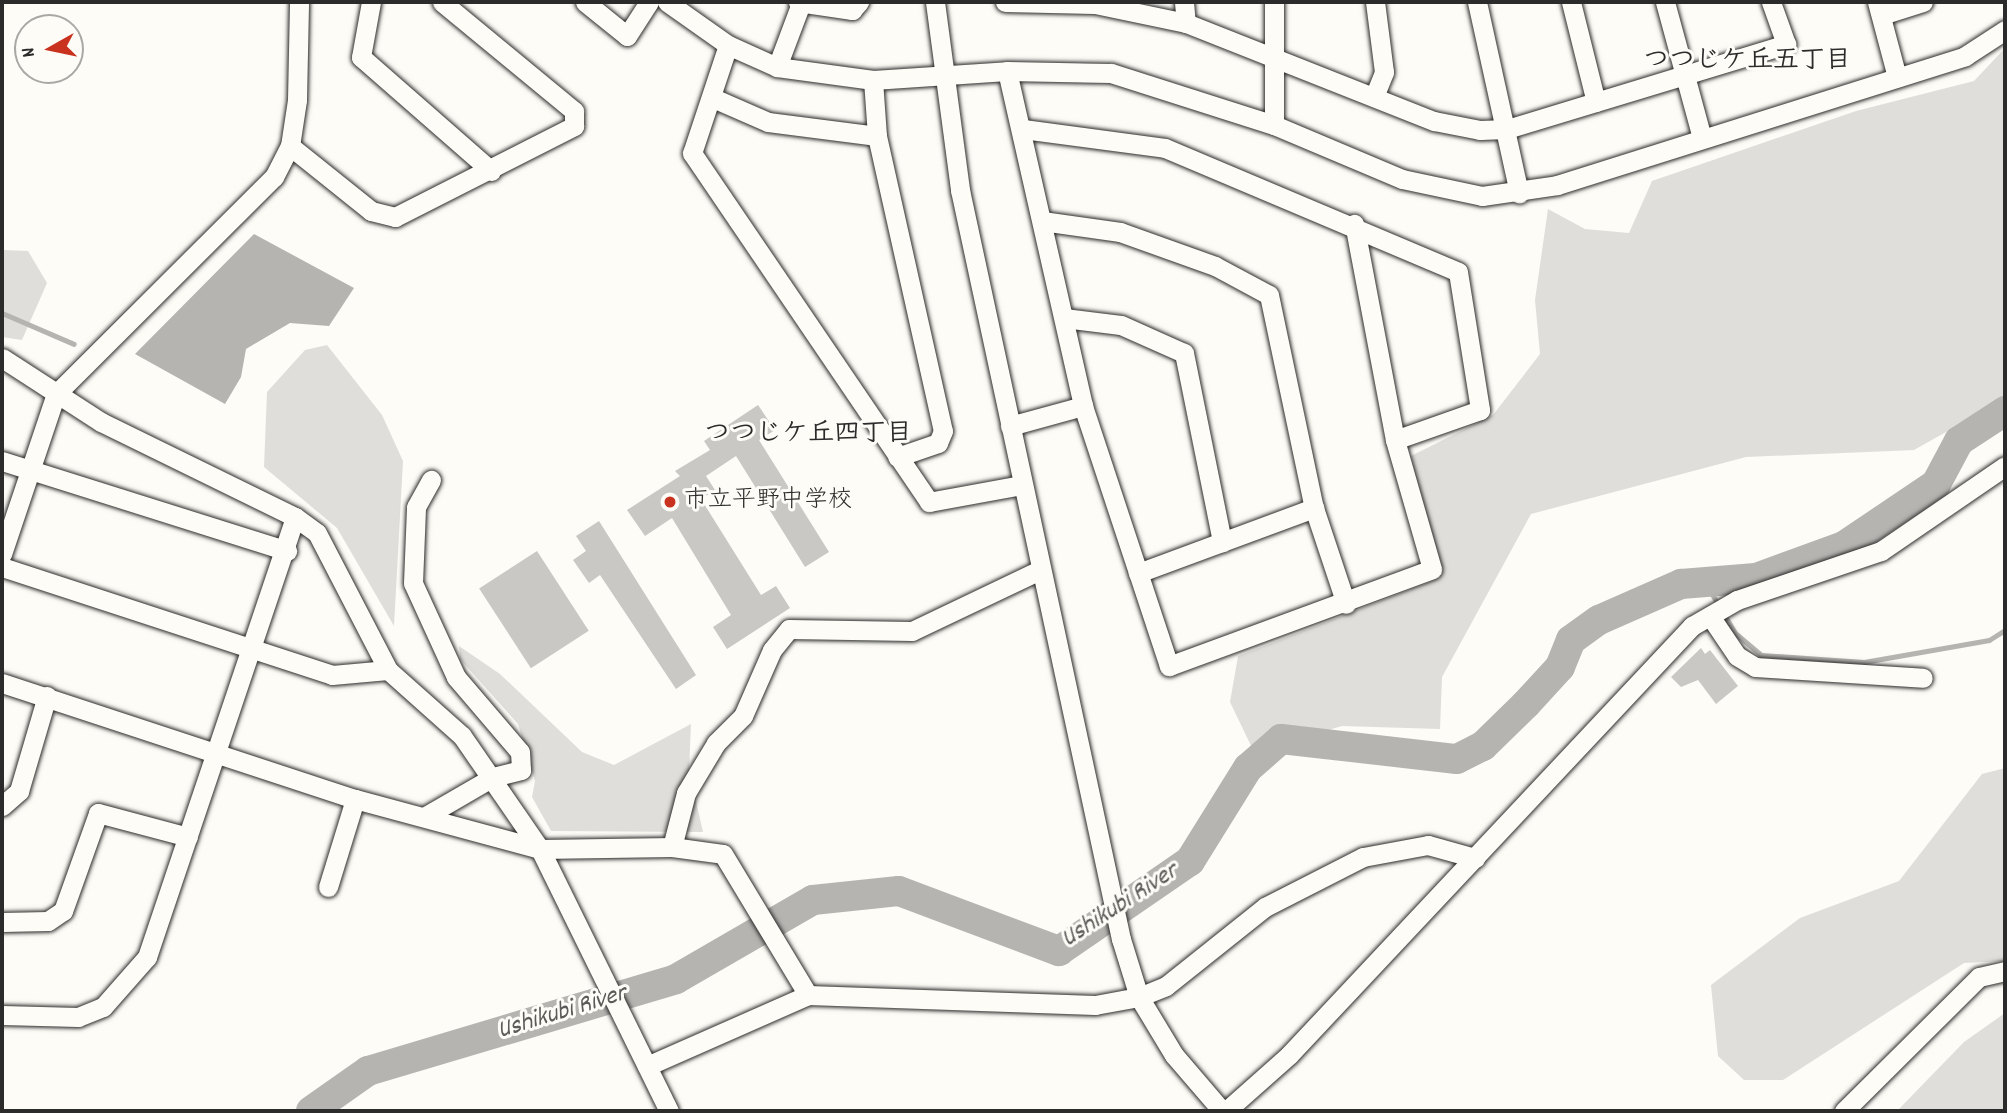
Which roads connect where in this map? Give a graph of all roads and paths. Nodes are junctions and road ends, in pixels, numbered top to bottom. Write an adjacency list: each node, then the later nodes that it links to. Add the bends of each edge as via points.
1 (299, 2): 39 (street)
2 (371, 2): 40 (street, via 361,57)
3 (442, 2): 40 (street, via 574,111 574,126)
4 (584, 2): 5 (street, via 627,36)
5 (649, 2)
6 (667, 2): 23 (street)
7 (799, 2): 8 (street, via 852,10); 25 (street)
8 (859, 2)
9 (935, 2): 28 (street)
10 (1005, 2): 19 (street)
11 (1184, 2): 21 (street)
12 (1274, 2): 24 (street)
13 (1375, 2): 31 (street, via 1384,72)
14 (1477, 2): 36 (street)
15 (1571, 2): 33 (street)
16 (1665, 2): 27 (street)
17 (1771, 2): 27 (street, via 1786,44)
18 (1923, 2): 20 (street)
19 (1095, 3): 21 (street)
20 (1879, 8): 29 (street)
21 (1186, 23): 24 (street)
22 (2005, 30): 29 (street, via 1965,56)
23 (728, 45): 25 (street); 32 (street)
24 (1276, 57): 31 (street); 34 (street)
25 (777, 67): 30 (street)
26 (1007, 71): 28 (street); 34 (street, via 1111,73); 35 (street)
27 (1683, 76): 33 (street); 38 (street)
28 (940, 77): 30 (street); 48 (street)
29 (1897, 77): 38 (street)
30 (873, 80): 37 (street)
31 (1374, 97): 36 (street, via 1434,121)
32 (713, 98): 37 (street, via 768,122); 50 (street, via 692,153)
33 (1596, 102): 36 (street)
34 (1274, 125): 41 (street, via 1446,193)
35 (1023, 128): 42 (street); 43 (street, via 1165,148)
36 (1507, 129): 41 (street)
37 (877, 136): 50 (street, via 943,431 938,443)
38 (1702, 138): 41 (street)
39 (290, 146): 40 (street, via 384,217 409,213); 46 (street, via 255,201)
40 (491, 171)
41 (1519, 193)
42 (1042, 222): 44 (street); 56 (street, via 1120,232 1215,266 1269,295)
43 (1354, 224): 49 (street); 49 (street, via 1458,272 1480,410)
44 (1064, 318): 47 (street); 58 (street, via 1121,325 1184,353)
45 (2, 358): 46 (street)
46 (56, 394): 53 (street); 57 (street)
47 (1083, 406): 48 (street); 63 (street)
48 (1010, 425): 55 (street)
49 (1395, 440): 64 (street, via 1432,569)
50 (897, 457): 55 (street, via 929,502)
51 (2, 461): 53 (street)
52 (2005, 466): 65 (street, via 1881,551 1737,600)
53 (30, 470): 59 (street); 60 (street)
54 (431, 480): 72 (street, via 416,507 413,583 456,677 520,752 521,770)
55 (1021, 485): 62 (street)
56 (1314, 508): 58 (street); 64 (street)
57 (295, 517): 59 (street); 67 (street, via 331,554)
58 (1222, 542): 63 (street)
59 (287, 551): 66 (street)
60 (2, 554)
61 (2, 567): 66 (street)
62 (1040, 570): 77 (street, via 912,631 789,629 772,650 743,716 716,743 686,793); 84 (street, via 1106,876)
63 (1138, 573): 64 (street, via 1170,666)
64 (1346, 604)
65 (1710, 616): 68 (street, via 1737,656 1755,667); 79 (street, via 1692,626)
66 (249, 647): 67 (street, via 332,675); 71 (street)
67 (388, 670): 72 (street, via 462,736)
68 (1923, 678)
69 (2, 683): 70 (street)
70 (47, 696): 71 (street); 74 (street, via 19,792)
71 (214, 752): 73 (street); 76 (street)
72 (493, 777): 75 (street); 78 (street)
73 (355, 799): 75 (street); 80 (street)
74 (2, 806)
75 (424, 817): 78 (street)
76 (188, 836): 81 (street, via 99,813 63,911 48,921); 85 (street, via 147,957 123,990 78,1017)
77 (672, 847): 78 (street); 83 (street, via 723,854)
78 (540, 849): 86 (street)
79 (1475, 858): 84 (street, via 1428,845 1363,858 1265,907 1166,986); 88 (street, via 1289,1055)
80 (328, 887)
81 (2, 922)
82 (2005, 971): 89 (street, via 1979,977)
83 (808, 995): 84 (street, via 1095,1005); 86 (street)
84 (1139, 998): 88 (street, via 1174,1055)
85 (2, 1014)
86 (647, 1066): 87 (street)
87 (669, 1111)
88 (1224, 1111)
89 (1844, 1111)

